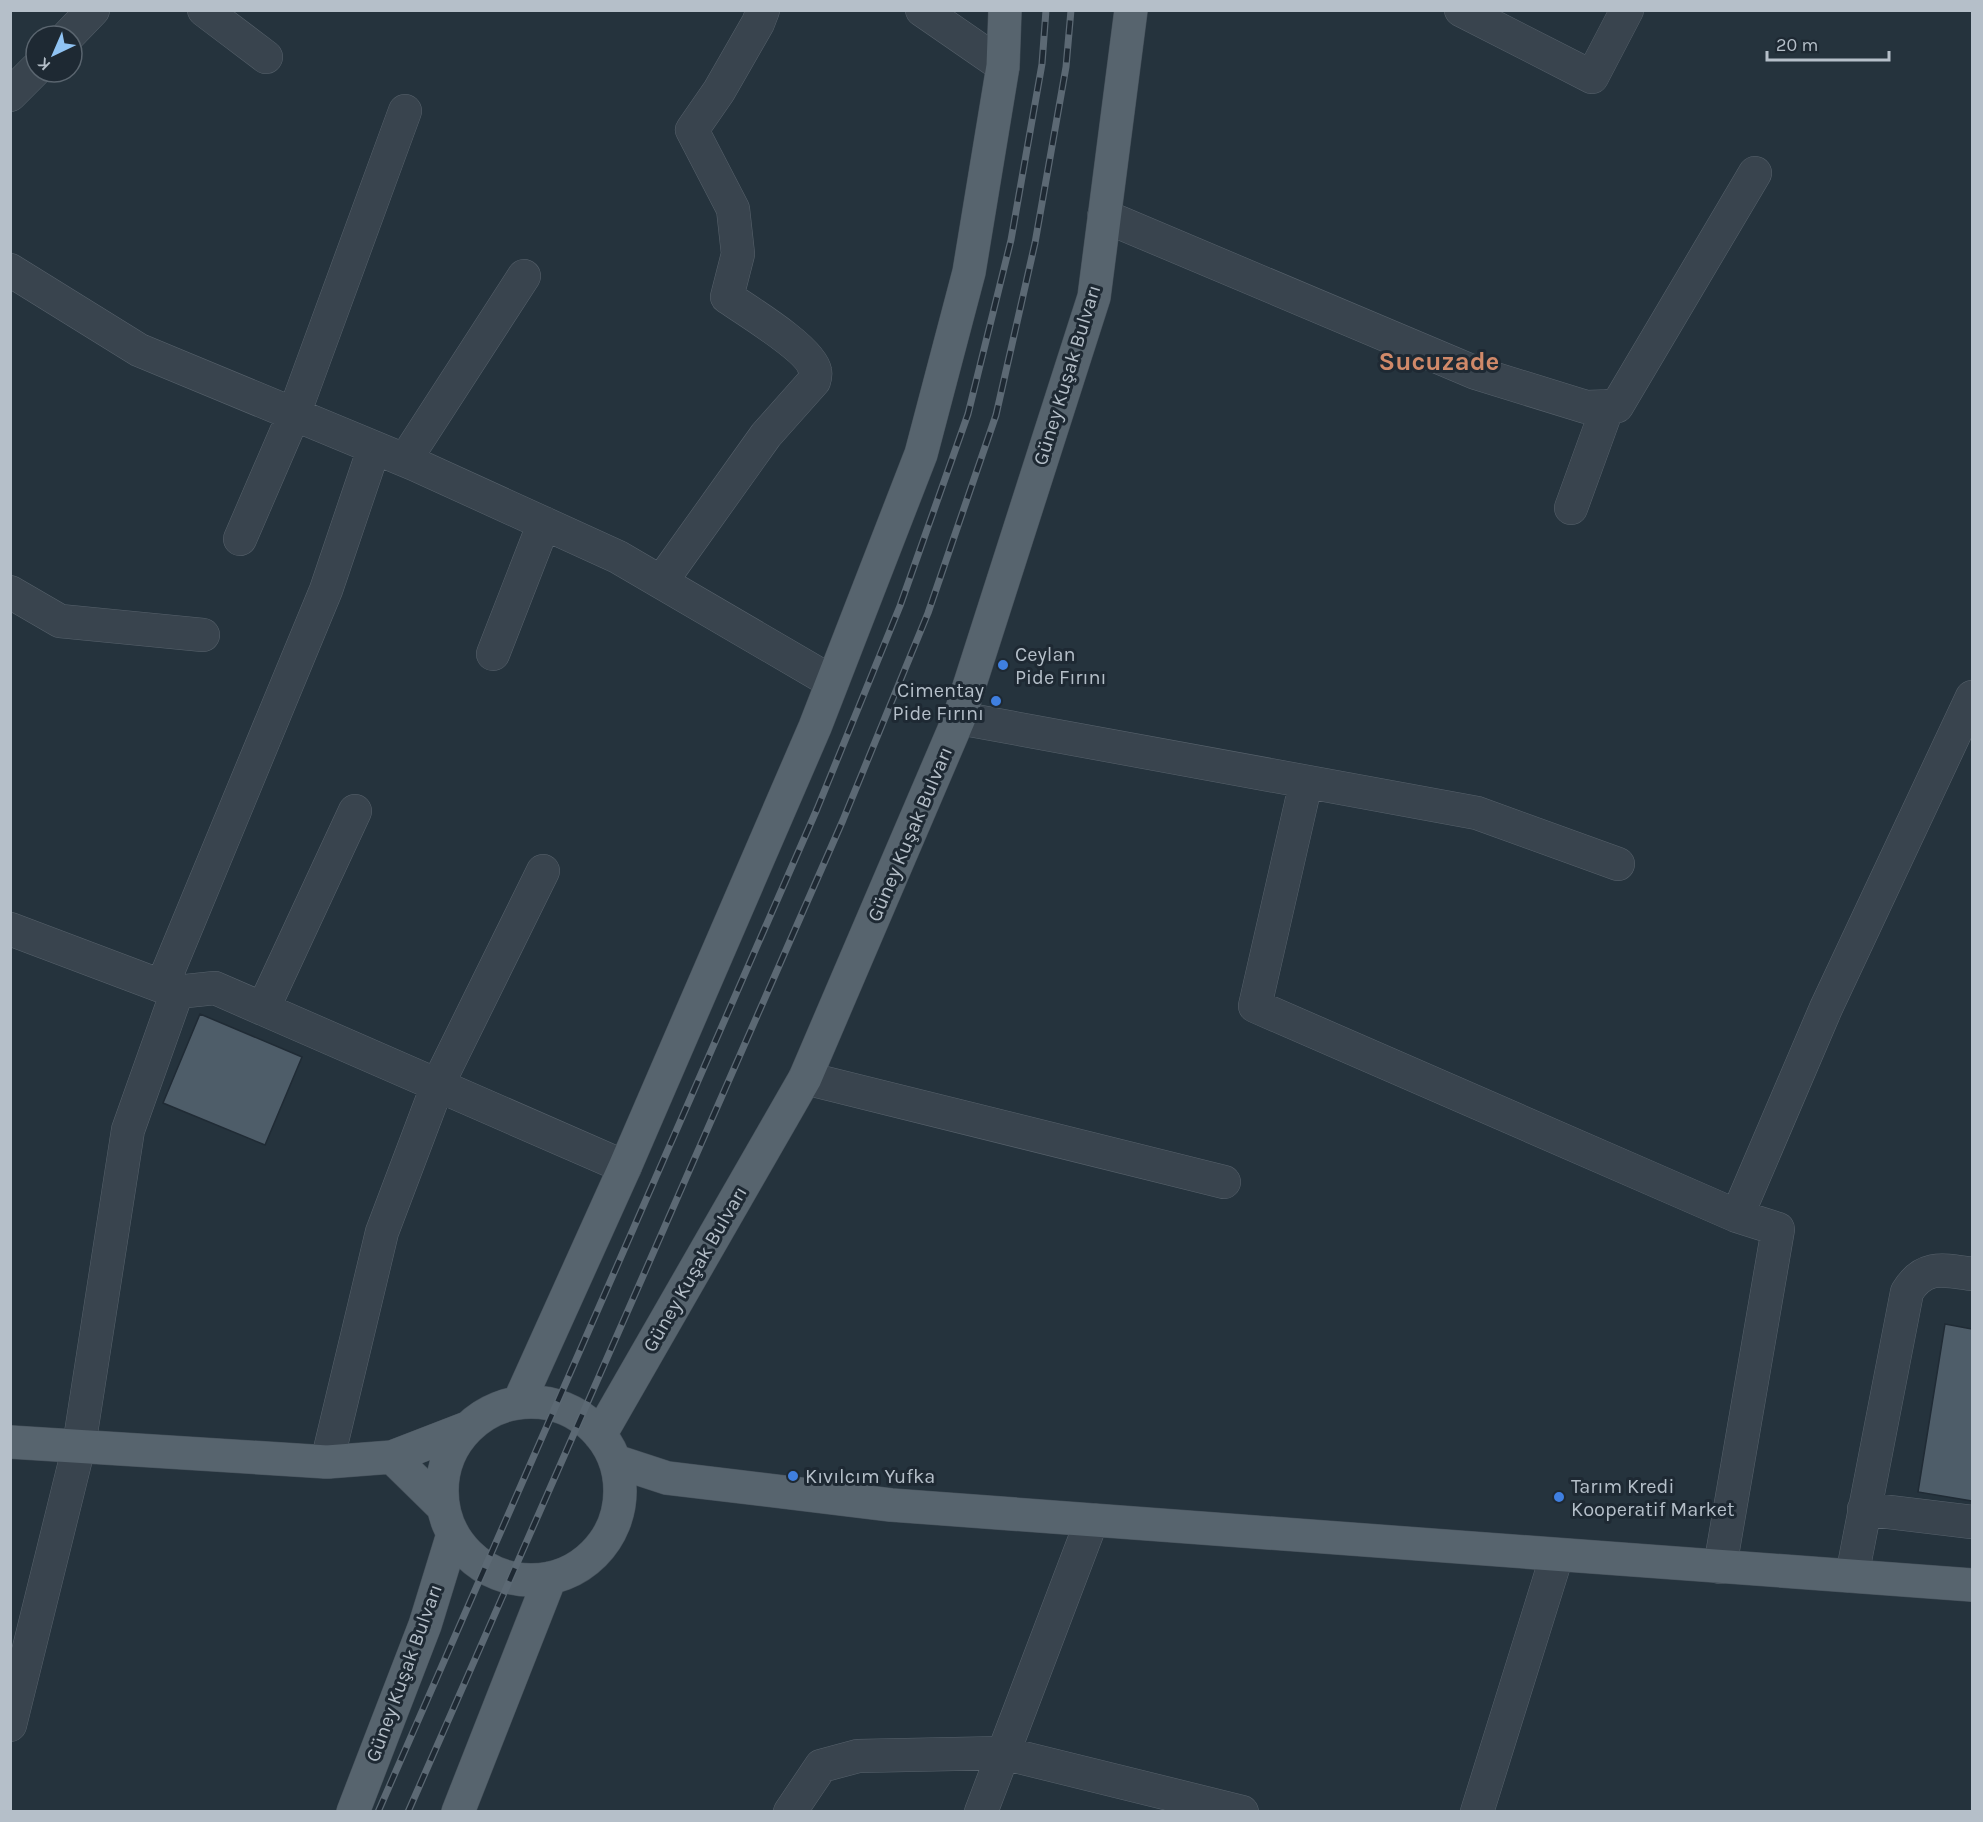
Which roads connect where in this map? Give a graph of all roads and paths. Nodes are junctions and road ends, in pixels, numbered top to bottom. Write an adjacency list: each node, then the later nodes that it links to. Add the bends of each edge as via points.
1 (93, 10): 9 (street)
2 (204, 10): 10 (street)
3 (763, 10): 26 (street, via 719,91 692,130 733,209 738,254 727,297 784,335 808,359 815,370 814,381 766,435)
4 (922, 10): 11 (street)
5 (1005, 10): 11 (main road)
6 (1131, 10): 16 (main road, Güney Kuşak Bulvarı)
7 (1461, 10): 8 (street, via 1592,77)
8 (1627, 10)
9 (80, 24)
10 (266, 57)
11 (1004, 66): 30 (main road, via 969,272 921,454)
12 (24, 80): 13 (street)
13 (11, 92)
14 (405, 111): 20 (street)
15 (1755, 173): 19 (street, via 1617,406)
16 (1104, 216): 19 (street, via 1476,373 1586,407); 32 (main road, Güney Kuşak Bulvarı, via 1094,297)
17 (10, 270): 20 (street, via 139,350)
18 (524, 276): 22 (street)
19 (1608, 406): 23 (street)
20 (294, 414): 21 (street); 25 (street)
21 (374, 448): 22 (street); 38 (street, via 326,590)
22 (405, 460): 24 (street)
23 (1571, 508)
24 (544, 523): 26 (street); 29 (street)
25 (240, 539)
26 (661, 582): 30 (street)
27 (10, 592): 28 (street, via 60,621)
28 (203, 635)
29 (493, 654)
30 (832, 682): 42 (main road)
31 (1972, 697): 44 (street, via 1826,1008)
32 (959, 718): 33 (street); 40 (main road, Güney Kuşak Bulvarı)
33 (1306, 782): 35 (street, via 1477,813); 44 (street, via 1255,1006)
34 (355, 811): 39 (street)
35 (1618, 864)
36 (543, 871): 41 (street)
37 (10, 928): 38 (street)
38 (170, 989): 39 (street, via 215,988); 49 (street, via 128,1130)
39 (263, 1009): 41 (street)
40 (805, 1078): 43 (street); 50 (main road, Güney Kuşak Bulvarı)
41 (438, 1084): 42 (street); 52 (street, via 382,1232)
42 (625, 1167): 46 (main road)
43 (1224, 1182)
44 (1737, 1216): 60 (street, via 1778,1229)
45 (1972, 1274): 54 (street, via 1928,1272 1918,1277 1907,1292)
46 (519, 1402): 47 (main road, via 490,1411); 50 (main road, via 549,1404 577,1415)
47 (467, 1428): 51 (main road); 56 (main road, via 451,1451 442,1479)
48 (10, 1442): 49 (main road)
49 (80, 1446): 52 (main road); 64 (street)
50 (607, 1448): 53 (main road); 57 (main road, via 620,1491)
51 (393, 1457): 52 (main road); 56 (main road)
52 (327, 1462)
53 (668, 1478): 55 (main road, via 891,1505); 57 (main road)
54 (1864, 1509): 58 (street); 61 (street)
55 (1092, 1520): 59 (main road); 65 (street)
56 (448, 1521): 62 (main road, via 470,1557 494,1573 522,1580); 66 (main road, Güney Kuşak Bulvarı, via 425,1625)
57 (615, 1521): 62 (main road, via 601,1547 578,1567)
58 (1972, 1522)
59 (1557, 1555): 60 (main road); 71 (street)
60 (1720, 1567): 61 (main road)
61 (1852, 1576): 63 (main road)
62 (550, 1578): 67 (main road)
63 (1972, 1585)
64 (10, 1725)
65 (1003, 1753): 68 (street, via 858,1756 821,1766); 69 (street); 70 (street)
66 (353, 1812)
67 (458, 1812)
68 (790, 1812)
69 (981, 1812)
70 (1242, 1812)
71 (1477, 1812)

